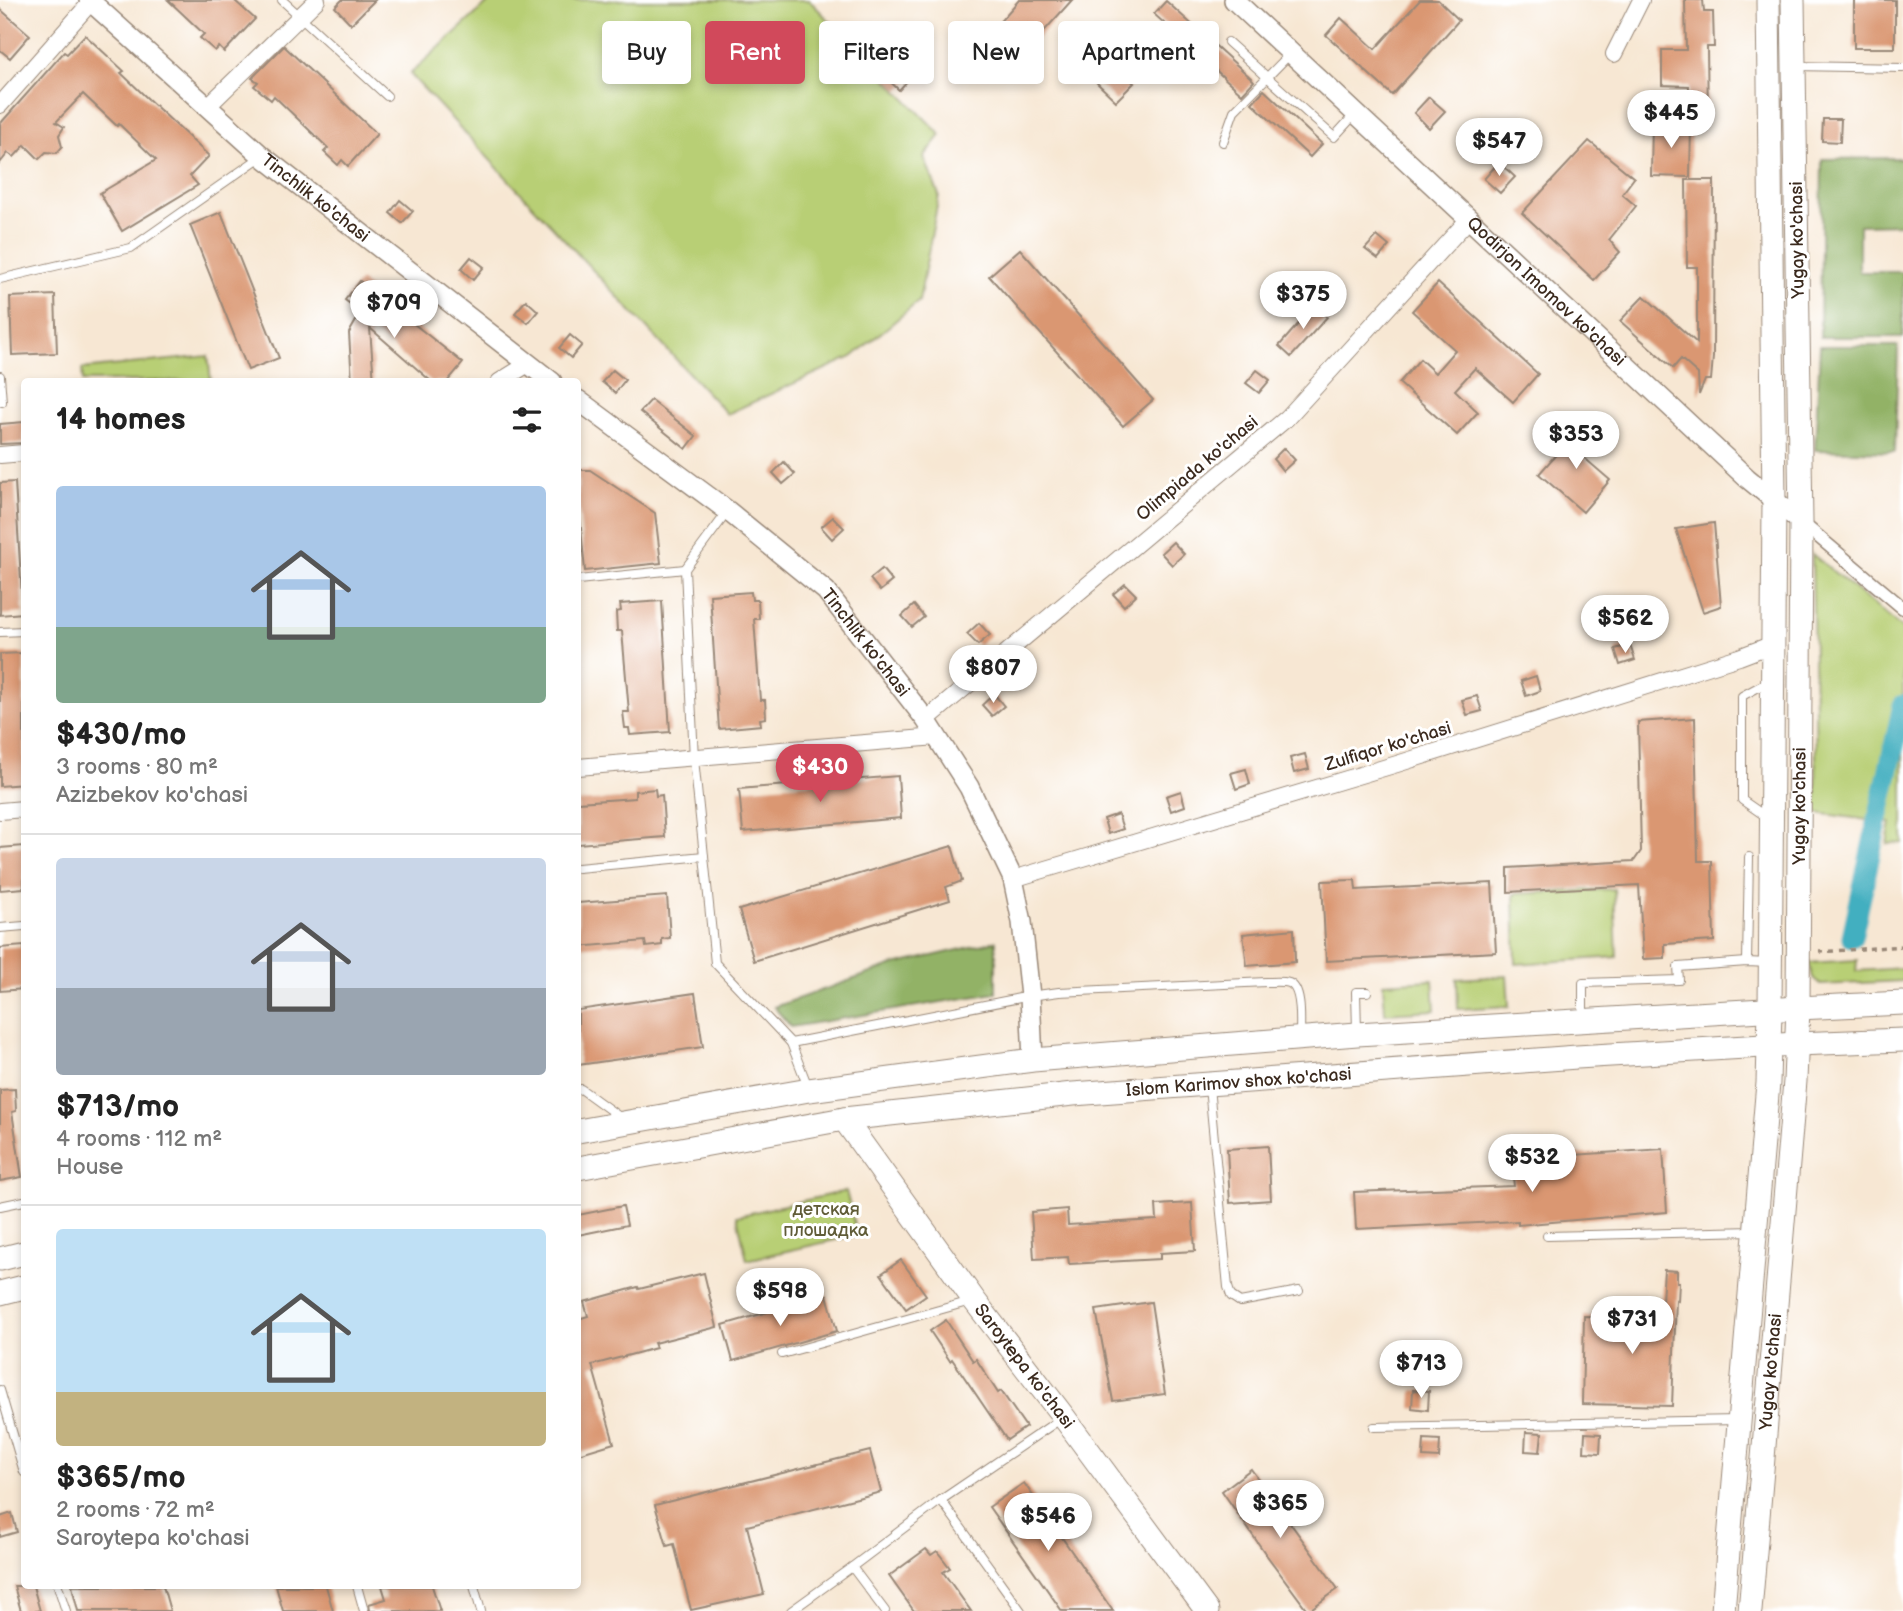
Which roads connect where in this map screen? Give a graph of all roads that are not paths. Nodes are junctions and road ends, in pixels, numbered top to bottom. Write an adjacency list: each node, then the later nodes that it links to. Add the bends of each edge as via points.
1 (282, 0): 8 (lane)
2 (317, 0): 8 (street)
3 (1234, 0): 10 (street, Qodirjon Imomov ko'chasi)
4 (1641, 0): 11 (street)
5 (1768, 0): 31 (main road, Yugay ko'chasi)
6 (1793, 0): 12 (main road, Yugay ko'chasi)
7 (90, 1): 16 (street); 17 (street, Tinchlik ko'chasi)
8 (300, 16): 15 (lane); 17 (street)
9 (1228, 41): 14 (lane)
10 (1291, 53): 14 (lane); 18 (street, Qodirjon Imomov ko'chasi)
11 (1615, 54)
12 (1795, 66): 13 (lane); 33 (main road, Yugay ko'chasi)
13 (1903, 68)
14 (1267, 77): 18 (lane, via 1334,137); 19 (lane, via 1234,111)
15 (387, 96)
16 (0, 105)
17 (207, 107): 20 (street, Tinchlik ko'chasi)
18 (1356, 113): 21 (street, Qodirjon Imomov ko'chasi)
19 (1223, 142)
20 (262, 156): 22 (lane, via 131,248); 23 (street, Tinchlik ko'chasi)
21 (1469, 219): 31 (street, Qodirjon Imomov ko'chasi); 40 (street, Olimpiada ko'chasi, via 1287,418)
22 (0, 279)
23 (528, 364): 25 (street); 26 (street, Tinchlik ko'chasi)
24 (0, 376): 27 (lane)
25 (505, 378)
26 (547, 378)
27 (2, 402)
28 (581, 402): 32 (street, Tinchlik ko'chasi)
29 (21, 453): 30 (street)
30 (0, 455)
31 (1774, 501): 33 (street, Qodirjon Imomov ko'chasi); 39 (main road, Yugay ko'chasi)
32 (728, 511): 34 (lane); 40 (street, Tinchlik ko'chasi, via 826,591)
33 (1801, 522): 36 (street); 56 (main road, Yugay ko'chasi)
34 (685, 569): 35 (lane); 42 (lane)
35 (581, 580)
36 (1903, 608)
37 (21, 631): 38 (lane)
38 (0, 632)
39 (1773, 644): 49 (street, Zulfiqor ko'chasi, via 1397,764); 52 (main road, Yugay ko'chasi, via 1771,820)
40 (926, 720): 41 (street, Tinchlik ko'chasi)
41 (937, 737): 42 (street); 49 (street, Tinchlik ko'chasi, via 970,787)
42 (694, 759): 43 (street); 46 (lane)
43 (581, 768)
44 (21, 809): 45 (street)
45 (0, 811)
46 (704, 856): 48 (lane); 62 (lane, via 715,963)
47 (1749, 858): 52 (lane)
48 (581, 868)
49 (1013, 879): 54 (street, Tinchlik ko'chasi)
50 (21, 926): 51 (lane)
51 (0, 928)
52 (1758, 962): 57 (main road, Yugay ko'chasi); 58 (lane, via 1678,967 1679,980 1583,984)
53 (1367, 992): 59 (lane, via 1356,992)
54 (1030, 996): 60 (lane, via 1285,982 1296,989); 62 (lane); 65 (street, Tinchlik ko'chasi)
55 (1903, 1003): 56 (main road)
56 (1798, 1008): 57 (main road); 63 (main road, Yugay ko'chasi)
57 (1770, 1010): 58 (main road); 64 (main road, Yugay ko'chasi)
58 (1583, 1021): 59 (main road)
59 (1357, 1034): 60 (main road)
60 (1300, 1039): 65 (main road)
61 (1903, 1040): 63 (main road, Islom Karimov shox ko'chasi)
62 (791, 1043): 68 (lane)
63 (1797, 1044): 64 (main road, Islom Karimov shox ko'chasi); 102 (main road, Yugay ko'chasi)
64 (1769, 1046): 66 (main road, Islom Karimov shox ko'chasi); 75 (main road, Yugay ko'chasi)
65 (1033, 1060): 68 (main road)
66 (1209, 1084): 69 (main road, Islom Karimov shox ko'chasi); 80 (lane, via 1231,1296 1240,1302)
67 (581, 1089): 70 (lane)
68 (809, 1090): 70 (main road)
69 (844, 1119): 72 (main road, Islom Karimov shox ko'chasi); 82 (main road, Saroytepa ko'chasi)
70 (627, 1122): 71 (main road)
71 (581, 1130)
72 (581, 1167)
73 (21, 1202): 74 (lane)
74 (0, 1206)
75 (1756, 1231): 76 (lane); 86 (main road, Yugay ko'chasi)
76 (1547, 1236)
77 (21, 1254): 78 (main road)
78 (0, 1259)
79 (21, 1288): 81 (main road)
80 (1299, 1291)
81 (0, 1293)
82 (974, 1300): 83 (lane); 85 (main road, Saroytepa ko'chasi)
83 (782, 1354)
84 (0, 1390): 88 (lane)
85 (1063, 1416): 89 (lane); 100 (main road, Saroytepa ko'chasi)
86 (1741, 1420): 87 (lane); 101 (main road, Yugay ko'chasi)
87 (1374, 1427)
88 (21, 1462)
89 (941, 1500): 90 (lane); 99 (lane)
90 (852, 1567): 97 (lane); 98 (lane)
91 (59, 1589): 94 (lane)
92 (358, 1589): 95 (lane)
93 (475, 1589): 96 (lane)
94 (66, 1611)
95 (364, 1611)
96 (481, 1611)
97 (790, 1611)
98 (886, 1611)
99 (1021, 1611)
100 (1207, 1611)
101 (1723, 1611)
102 (1750, 1611)

